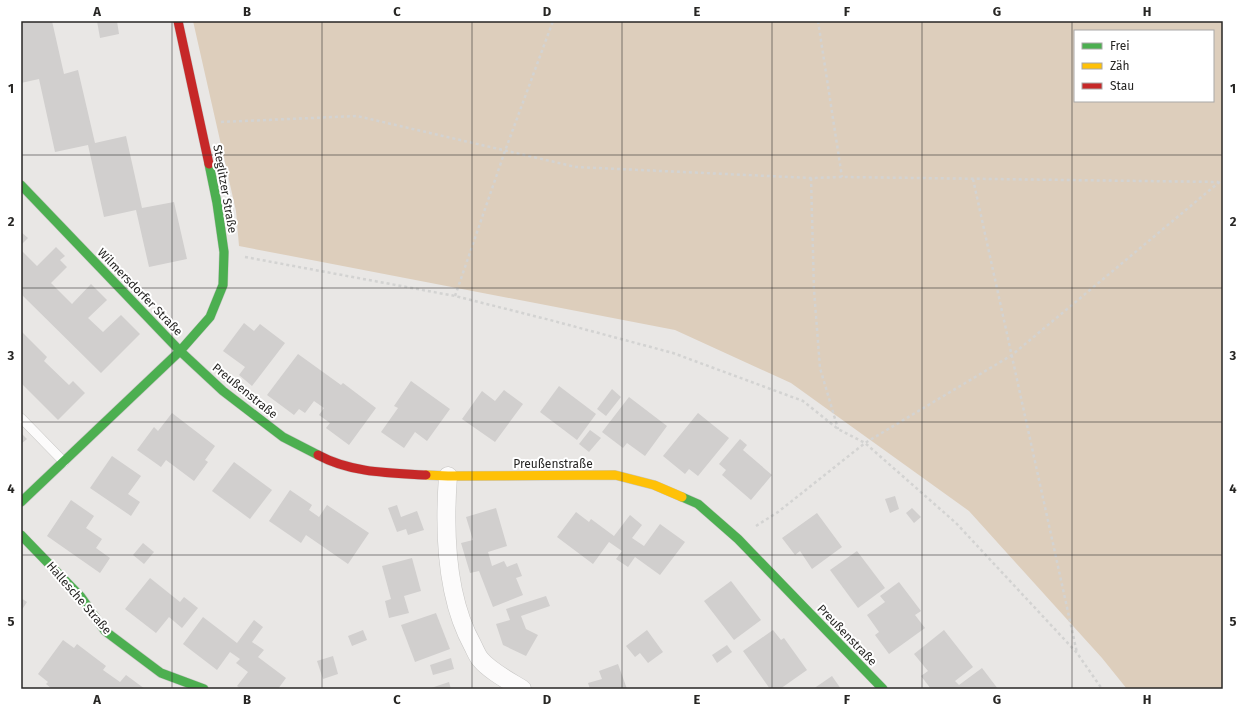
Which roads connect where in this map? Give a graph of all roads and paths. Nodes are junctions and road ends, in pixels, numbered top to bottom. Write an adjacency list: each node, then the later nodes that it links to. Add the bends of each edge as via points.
1 (178, 21): 4 (street, Steglitzer Straße)
2 (553, 21): 5 (path)
3 (818, 21): 6 (path)
4 (200, 123): 5 (path, via 357,116); 12 (street, Steglitzer Straße, via 217,202)
5 (505, 150): 7 (path, via 576,167); 13 (path)
6 (842, 177): 7 (path); 8 (path)
7 (811, 178): 17 (path, via 814,290 820,368)
8 (973, 179): 10 (path); 15 (path)
9 (1223, 179): 10 (path)
10 (1218, 182): 15 (path)
11 (21, 185): 14 (street, Wilmersdorfer Straße)
12 (224, 252): 13 (path); 14 (street, Steglitzer Straße, via 223,285 210,317)
13 (455, 296): 17 (path, via 673,353 803,401)
14 (180, 351): 19 (street, Wilmersdorfer Straße); 20 (street, Preußenstraße, via 223,391 283,438 327,460 372,472)
15 (1012, 355): 18 (path); 24 (path)
16 (21, 418): 19 (lane)
17 (838, 429): 18 (path)
18 (865, 443): 23 (path, via 778,512); 24 (path, via 956,523)
19 (64, 462): 21 (street, Wilmersdorfer Straße, via 28,492)
20 (448, 476): 23 (street, Preußenstraße, via 615,475 654,486 698,504); 26 (street, via 445,512 448,553 454,594 465,632 480,659 503,678)
21 (21, 502)
22 (21, 535): 25 (street, Hallesche Straße, via 81,597 105,631 161,673)
23 (738, 539): 27 (street, Preußenstraße)
24 (1077, 654): 28 (path)
25 (204, 689)
26 (522, 689)
27 (883, 689)
28 (1102, 689)

